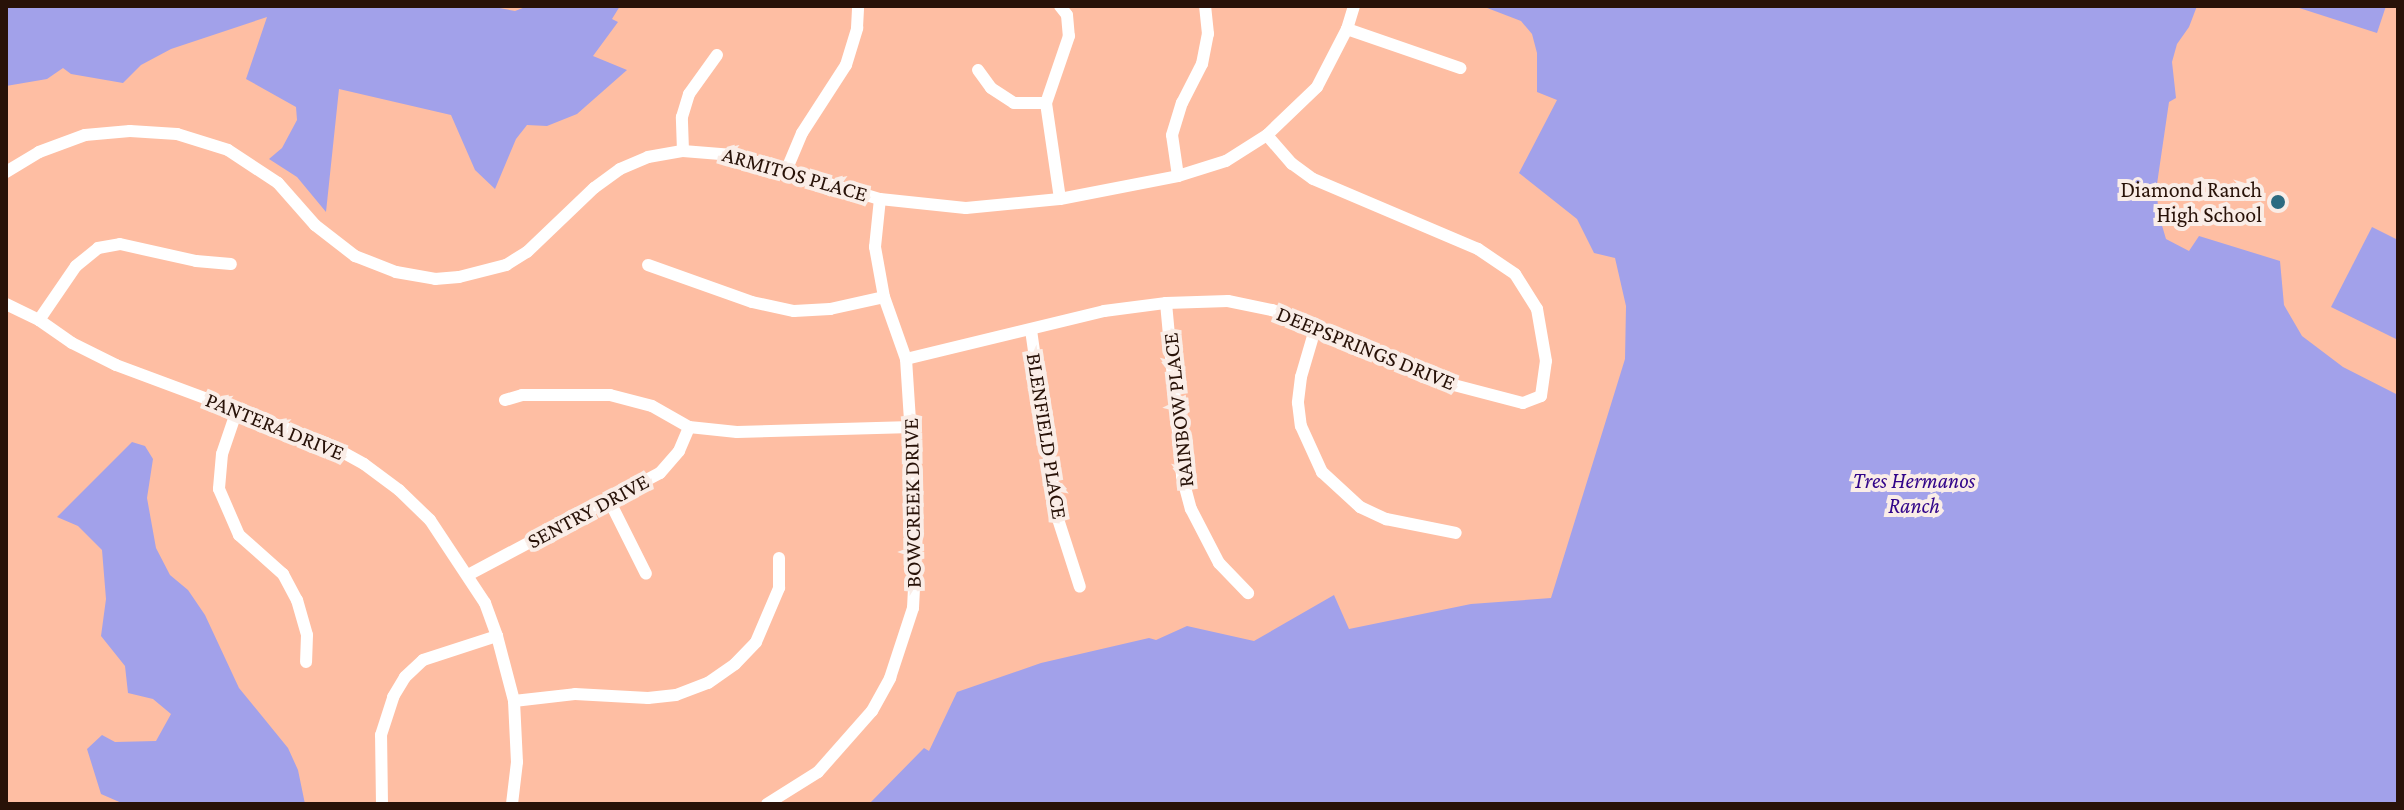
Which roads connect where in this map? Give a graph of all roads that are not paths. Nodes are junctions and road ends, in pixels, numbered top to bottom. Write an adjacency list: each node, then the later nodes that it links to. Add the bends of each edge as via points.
1 (858, 6): 12 (street, via 846,65 802,133)
2 (1060, 6): 9 (street, via 1067,15 1069,36)
3 (1205, 6): 14 (street, via 1208,34 1202,64 1172,135)
4 (1354, 6): 5 (street, ARMITOS PLACE)
5 (1347, 29): 7 (street); 10 (street, ARMITOS PLACE, via 1317,87)
6 (717, 55): 11 (street, via 689,94 682,117)
7 (1460, 68)
8 (978, 70): 9 (street, via 991,88 1014,103)
9 (1046, 103): 16 (street)
10 (1267, 135): 14 (street, ARMITOS PLACE, via 1226,161); 23 (street, DEEPSPRINGS DRIVE, via 1313,179 1478,249 1515,274 1537,309 1546,361 1541,396 1523,403 1427,378)
11 (683, 151): 12 (street, ARMITOS PLACE, via 733,155); 13 (street, ARMITOS PLACE, via 620,169 506,265 435,279 396,272 355,256 315,225 278,183 228,150 177,134 85,135 39,152)
12 (786, 171): 15 (street, ARMITOS PLACE)
13 (6, 172)
14 (1178, 176): 16 (street, ARMITOS PLACE)
15 (880, 199): 16 (street, ARMITOS PLACE, via 966,208); 19 (street, BOWCREEK DRIVE, via 875,247)
16 (1060, 199)
17 (231, 264): 22 (street, via 120,244 98,248 76,266)
18 (648, 265): 19 (street, via 752,302 794,311)
19 (884, 297): 25 (street, BOWCREEK DRIVE)
20 (1166, 303): 23 (street, DEEPSPRINGS DRIVE, via 1228,301); 24 (street, DEEPSPRINGS DRIVE, via 1104,311); 36 (street, RAINBOW PLACE, via 1182,476 1191,509 1219,563)
21 (6, 304): 22 (street, PANTERA DRIVE)
22 (39, 320): 27 (street, PANTERA DRIVE, via 116,365)
23 (1316, 326): 31 (street, via 1298,403 1301,426 1322,472 1360,507 1386,519)
24 (1031, 330): 25 (street, DEEPSPRINGS DRIVE); 35 (street, BLENFIELD PLACE, via 1058,519)
25 (906, 359): 29 (street, BOWCREEK DRIVE)
26 (505, 400): 28 (street, via 522,395 610,395 652,406)
27 (237, 410): 34 (street, PANTERA DRIVE, via 326,443 364,464 430,520); 38 (street, via 222,454 219,489 239,535 283,574 297,600 307,635)
28 (689, 427): 29 (street, via 737,432); 30 (street, SENTRY DRIVE, via 679,451 660,473)
29 (912, 427): 42 (street, BOWCREEK DRIVE, via 918,569 913,608 890,678 846,744 818,772)
30 (610, 502): 33 (street); 34 (street, SENTRY DRIVE)
31 (1456, 533)
32 (779, 558): 39 (street, via 779,588 756,642 708,683 648,698 575,694)
33 (646, 574)
34 (468, 575): 37 (street, PANTERA DRIVE)
35 (1080, 587)
36 (1248, 593)
37 (497, 636): 39 (street, PANTERA DRIVE); 40 (street, via 423,660 405,677 381,735)
38 (306, 662)
39 (514, 701): 41 (street, PANTERA DRIVE, via 517,762)
40 (382, 804)
41 (512, 804)
42 (767, 804)

